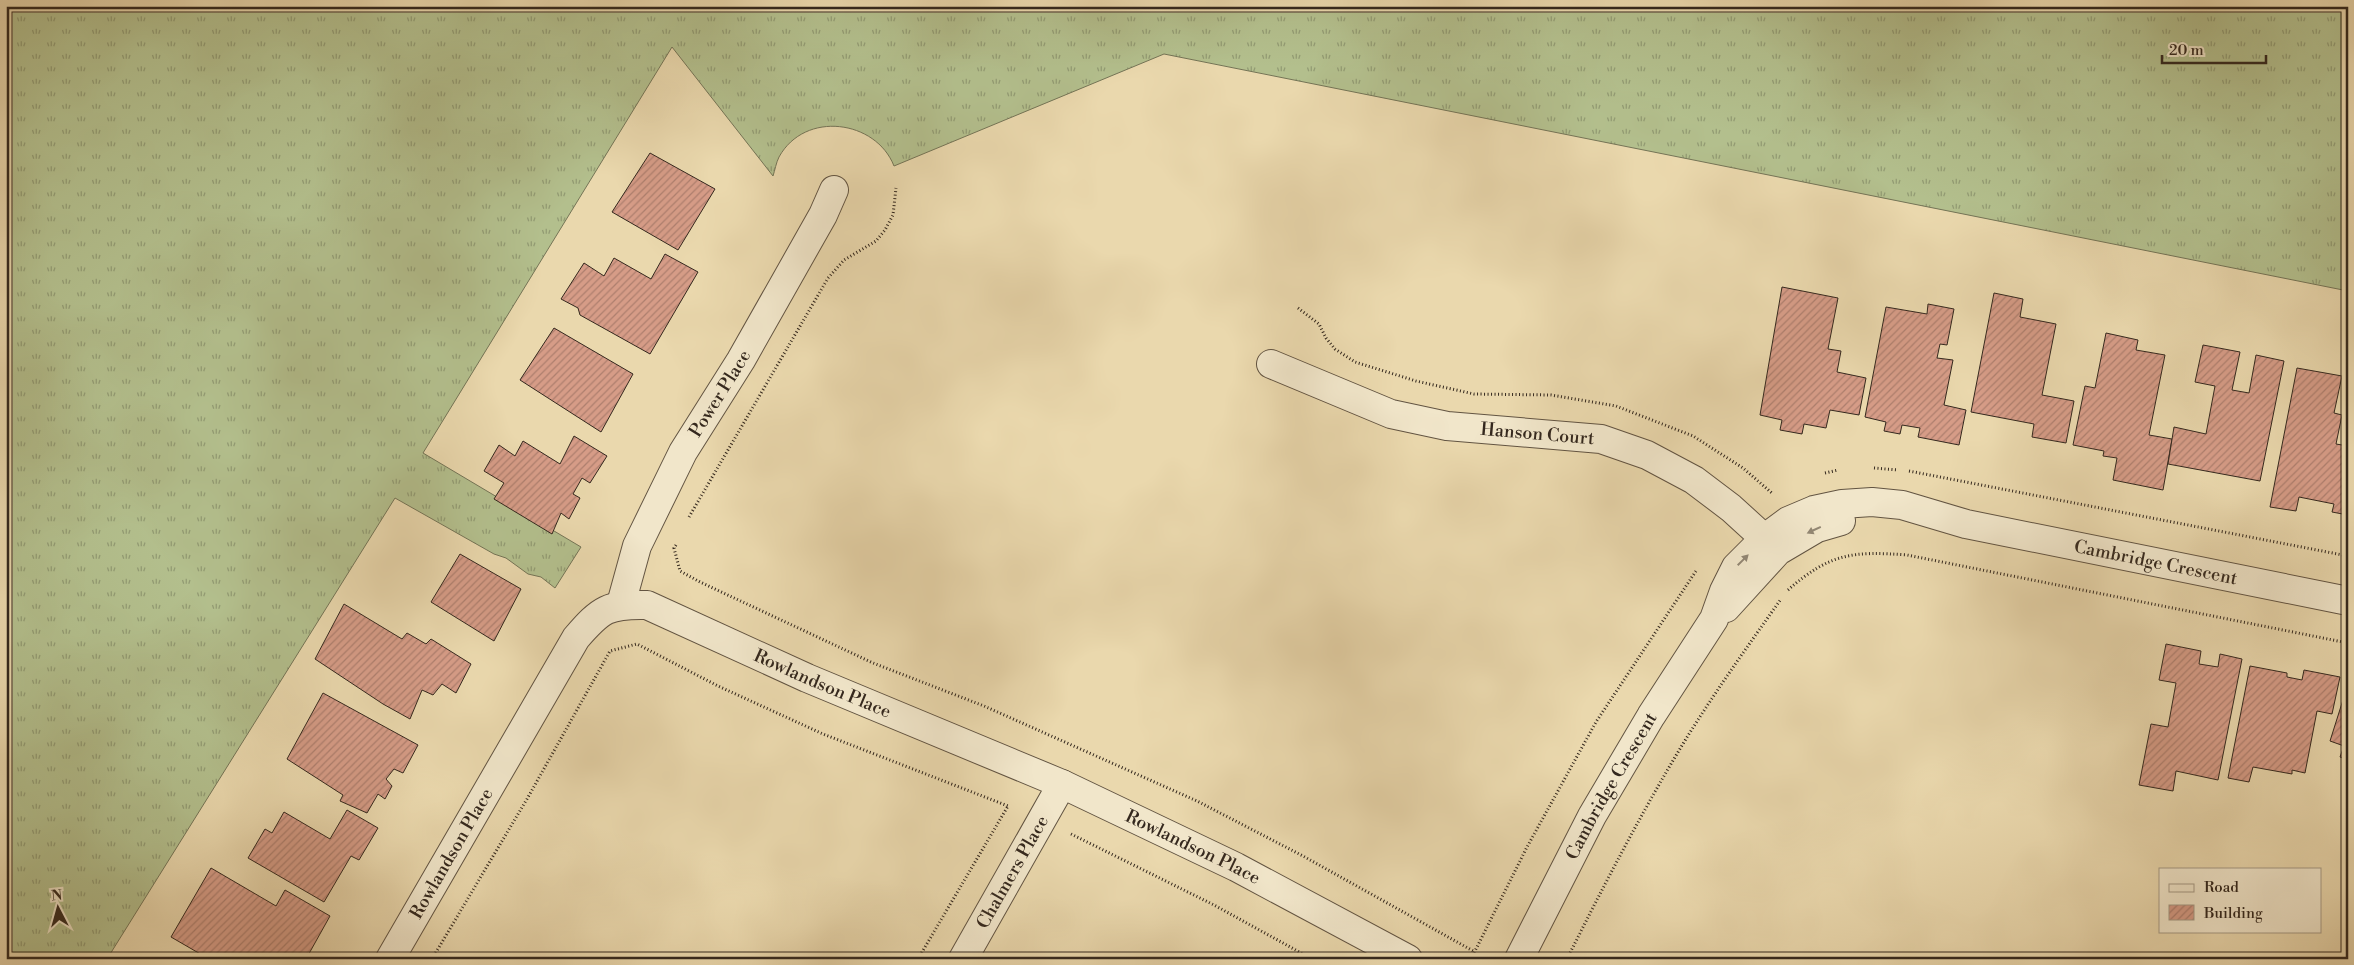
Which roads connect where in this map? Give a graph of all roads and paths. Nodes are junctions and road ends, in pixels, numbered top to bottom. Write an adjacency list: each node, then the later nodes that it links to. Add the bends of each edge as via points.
1 (896, 188): 9 (path, via 893,215 885,230 876,241 844,260 828,278)
2 (834, 190): 15 (street, Power Place, via 741,360 683,452 637,546)
3 (1272, 364): 8 (street, Hanson Court, via 1390,414 1447,426 1601,439 1647,455 1694,480)
4 (1872, 468): 12 (path, via 1929,474)
5 (1847, 470): 6 (path)
6 (1822, 474)
7 (1778, 490): 8 (path)
8 (1739, 516): 11 (street, Hanson Court)
9 (685, 526)
10 (678, 541): 20 (path, via 674,548 680,571 700,582 873,663 984,706 1197,801)
11 (1772, 545): 14 (street, Cambridge Crescent, via 1847,519 1902,517 1966,524); 28 (street, Cambridge Crescent, via 1737,598 1714,619 1651,716 1592,816)
12 (2348, 556)
13 (1701, 564): 20 (path, via 1596,722 1527,847)
14 (2348, 601)
15 (621, 604): 17 (street, Rowlandson Place, via 647,605 807,678); 21 (street, Rowlandson Place, via 594,617 576,638)
16 (2348, 643): 29 (path, via 1907,555 1868,552 1835,559 1807,574 1784,594 1734,666 1672,762 1602,888)
17 (1062, 784): 19 (street, Chalmers Place); 26 (street, Rowlandson Place, via 1236,868)
18 (1008, 806): 19 (path); 22 (path, via 823,734 718,686 637,644 610,651); 23 (path)
19 (1043, 819): 24 (street, Chalmers Place); 25 (path, via 1214,905)
20 (1475, 952): 27 (path)
21 (390, 959)
22 (432, 959)
23 (918, 959)
24 (963, 959)
25 (1312, 959)
26 (1408, 959)
27 (1471, 959)
28 (1519, 959)
29 (1567, 959)

